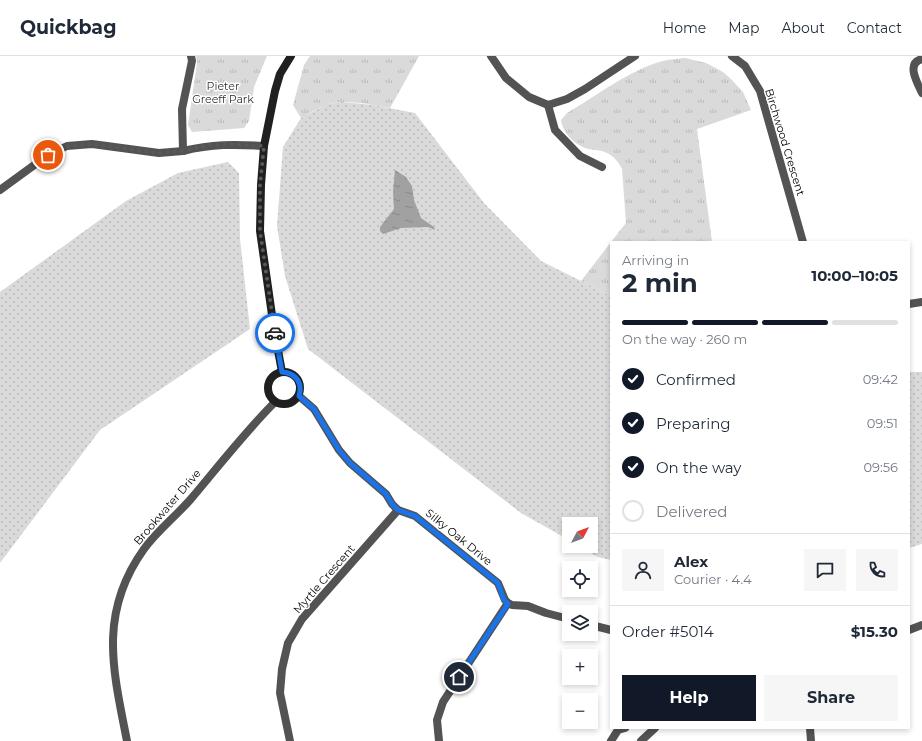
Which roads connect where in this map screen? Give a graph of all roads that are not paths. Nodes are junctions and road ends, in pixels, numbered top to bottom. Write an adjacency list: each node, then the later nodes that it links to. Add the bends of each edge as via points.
1 (191, 56): 10 (street, via 182,109)
2 (291, 56): 9 (street, via 280,74)
3 (491, 56): 8 (street, via 506,78 529,97)
4 (635, 56): 8 (street, via 585,89)
5 (732, 56): 13 (street, Birchwood Crescent, via 744,66 760,91)
6 (922, 60): 7 (street, via 914,66 913,72)
7 (922, 93)
8 (548, 105): 11 (street, via 555,130 580,156)
9 (264, 146): 10 (street, via 224,144); 16 (street, via 260,185 260,231)
10 (183, 151): 12 (street, via 159,153 92,144 68,146 48,155)
11 (602, 167)
12 (0, 190)
13 (803, 241)
14 (922, 302): 15 (street)
15 (910, 304)
16 (282, 372): 17 (street, via 292,374 299,382); 18 (street, via 273,376 268,385 269,395)
17 (299, 396): 18 (street, via 286,405); 19 (street, via 314,409 342,455 386,494)
18 (275, 402): 29 (street, Brookwater Drive, via 145,548 122,591 115,615 112,649)
19 (398, 510): 20 (street, Silky Oak Drive, via 415,516 498,583); 30 (street, Myrtle Crescent, via 302,619 288,643 280,693)
20 (508, 604): 21 (street, via 528,606); 31 (street, via 443,702 437,720)
21 (562, 617)
22 (922, 625): 25 (street)
23 (598, 627): 24 (street)
24 (610, 630)
25 (910, 630)
26 (622, 729): 32 (street)
27 (655, 729): 33 (street)
28 (810, 729): 34 (street)
29 (127, 741)
30 (290, 741)
31 (439, 741)
32 (611, 741)
33 (641, 741)
34 (811, 741)

